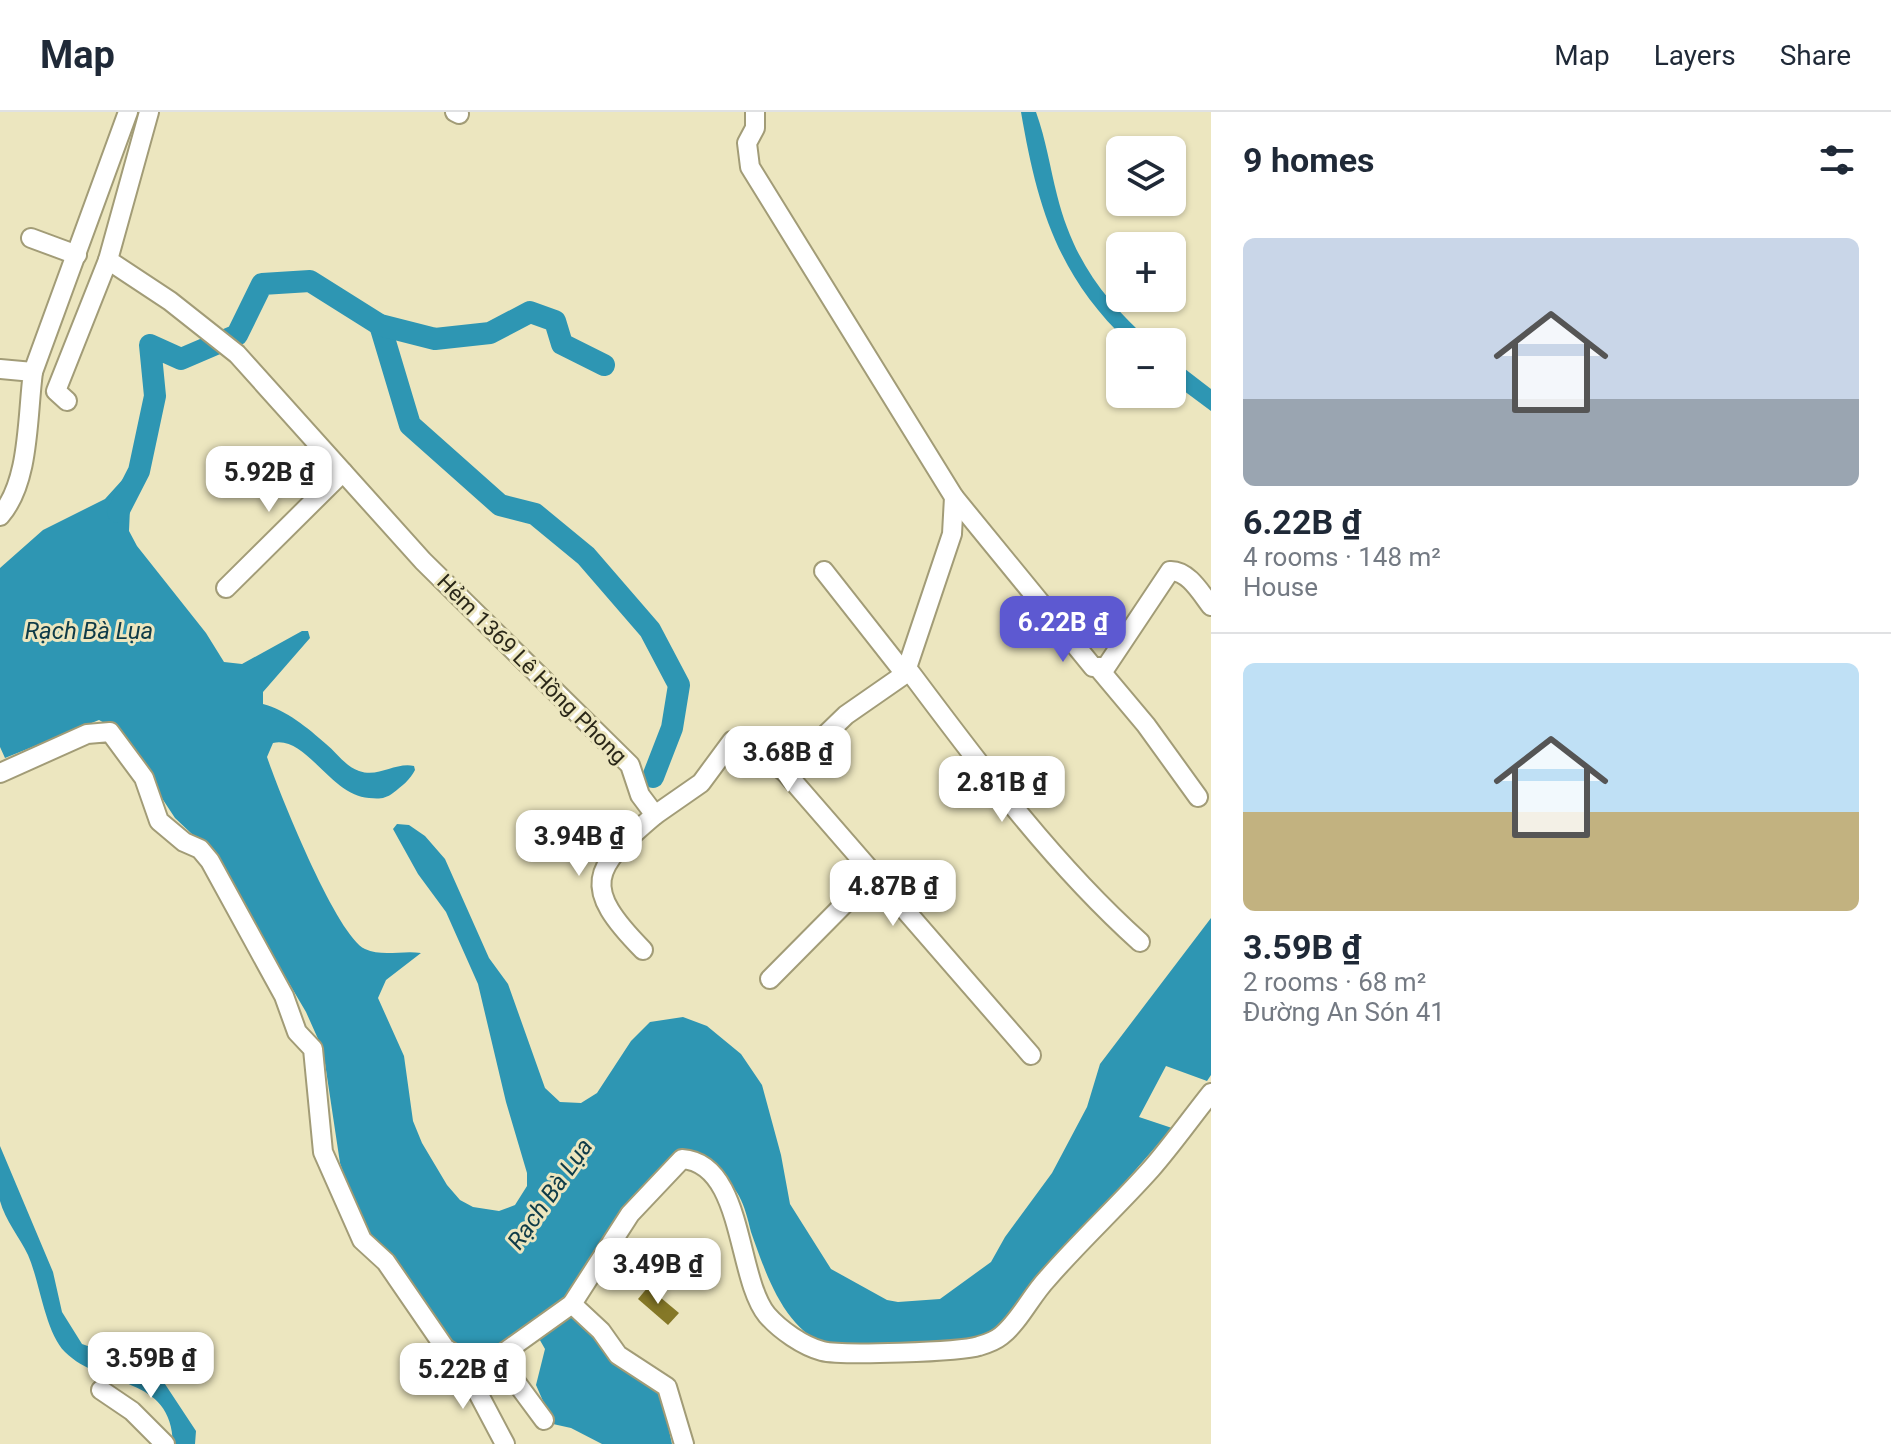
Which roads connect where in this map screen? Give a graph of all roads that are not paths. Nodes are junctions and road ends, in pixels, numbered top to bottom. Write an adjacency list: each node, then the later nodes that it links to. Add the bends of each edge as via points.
1 (755, 112): 11 (street, via 747,143 750,167)
2 (127, 115): 3 (street); 5 (street)
3 (146, 119): 6 (street)
4 (31, 238): 5 (street)
5 (77, 255): 8 (street)
6 (108, 260): 9 (street, via 56,391); 10 (street, Hẻm 1369 Lê Hồng Phong, via 237,354)
7 (0, 369): 8 (street)
8 (33, 372): 12 (street, via 20,481 14,500)
9 (67, 401)
10 (343, 472): 14 (street); 21 (street, Hẻm 1369 Lê Hồng Phong, via 423,561 630,765 640,795)
11 (954, 497): 16 (street); 17 (street, via 952,534)
12 (0, 516)
13 (824, 571): 17 (street)
14 (226, 588)
15 (1211, 606): 16 (street, via 1186,576 1170,571 1106,667)
16 (1099, 669): 20 (street)
17 (906, 671): 19 (street, via 846,715); 23 (street, via 992,781)
18 (0, 773): 30 (street, via 87,734 110,732 144,778 159,821 210,861 277,982 297,1032 313,1049 323,1152 362,1240 386,1262 445,1348)
19 (786, 773): 21 (street, via 747,742 732,741 701,783); 22 (street)
20 (1198, 797)
21 (655, 815): 24 (street, via 611,858 600,881 603,899 618,925)
22 (874, 874): 25 (street); 26 (street)
23 (1140, 942)
24 (643, 950)
25 (770, 979)
26 (1031, 1055)
27 (1211, 1093): 28 (street, via 1151,1169 1045,1281 1001,1336 978,1347 823,1352 796,1340 766,1314 747,1269 735,1215 707,1167 692,1160 682,1159 630,1214)
28 (570, 1305): 29 (street); 35 (street, via 601,1331 618,1355 667,1387)
29 (499, 1354): 30 (street); 32 (street)
30 (459, 1357): 34 (street)
31 (101, 1390): 33 (street)
32 (544, 1420)
33 (165, 1444)
34 (505, 1444)
35 (684, 1444)

